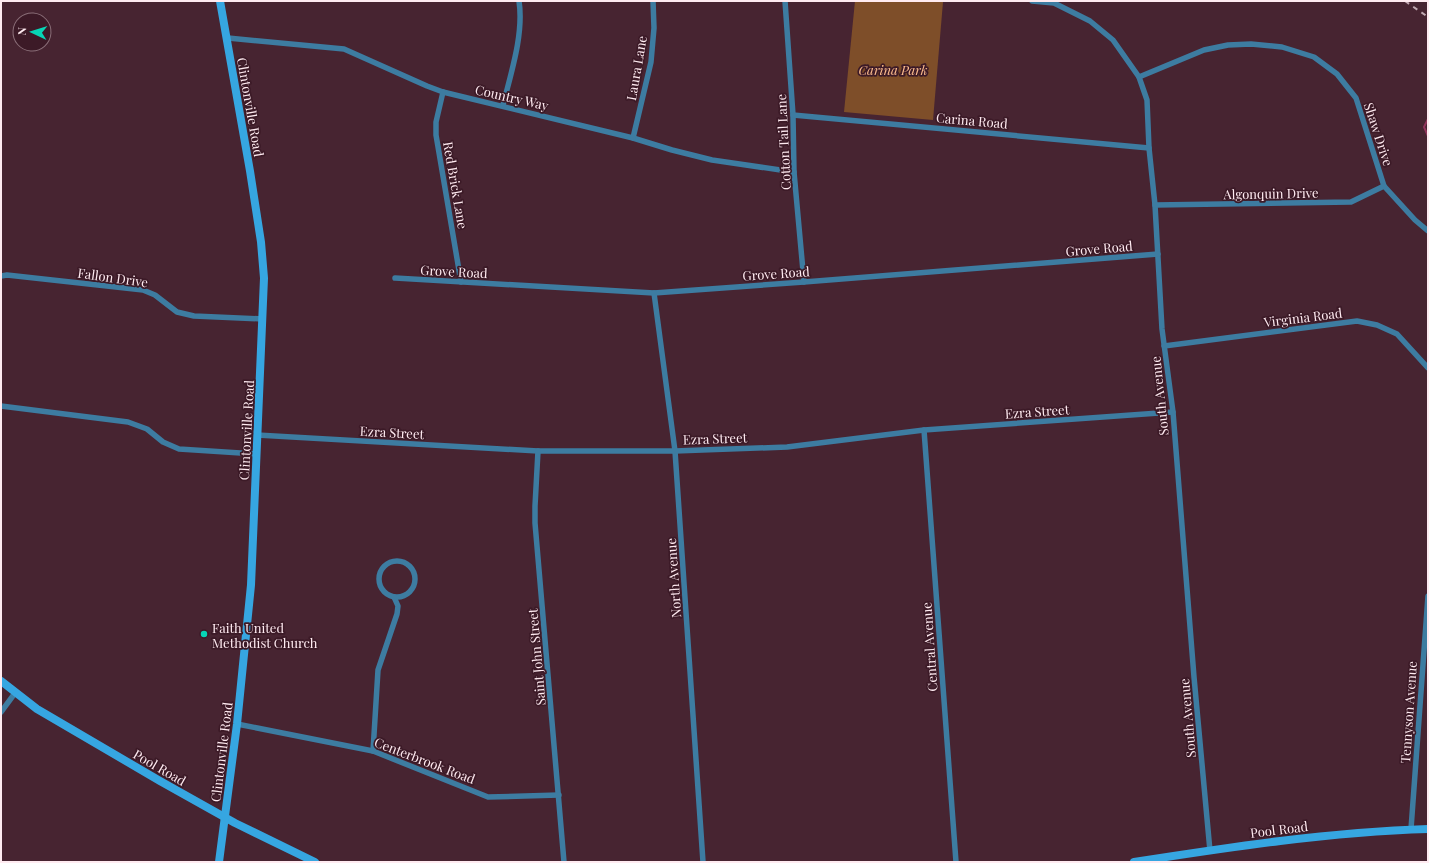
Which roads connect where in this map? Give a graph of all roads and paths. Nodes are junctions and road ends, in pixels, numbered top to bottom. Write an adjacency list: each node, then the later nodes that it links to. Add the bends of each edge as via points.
1 (220, 1): 7 (main road, Clintonville Road)
2 (519, 1): 10 (street, via 520,27)
3 (654, 1): 12 (street, Laura Lane, via 651,62)
4 (785, 1): 11 (street, Cotton Tail Lane)
5 (1032, 1): 6 (street, South Avenue)
6 (1054, 2): 8 (street, South Avenue, via 1090,21 1113,40)
7 (228, 38): 9 (street, Country Way, via 344,49); 24 (main road, Clintonville Road, via 261,242 264,278)
8 (1139, 77): 13 (street, South Avenue, via 1147,100); 15 (street, Shaw Drive, via 1204,50 1228,45 1282,47 1314,56 1337,74 1356,98)
9 (443, 92): 10 (street, Country Way); 21 (street, Red Brick Lane, via 436,122 436,135)
10 (503, 105): 12 (street, Country Way)
11 (793, 115): 13 (street, Carina Road); 14 (street, Cotton Tail Lane)
12 (633, 138): 14 (street, Country Way, via 712,160)
13 (1149, 148): 16 (street, South Avenue)
14 (794, 172): 22 (street, Cotton Tail Lane)
15 (1384, 186): 16 (street, Algonquin Drive, via 1351,202); 17 (street, Shaw Drive)
16 (1155, 205): 18 (street, South Avenue)
17 (1428, 231)
18 (1158, 254): 22 (street, Grove Road); 25 (street, South Avenue)
19 (1, 276): 24 (street, Fallon Drive, via 7,274 143,290 156,295 177,312 194,316)
20 (395, 278): 21 (street, Grove Road)
21 (461, 282): 23 (street, Grove Road)
22 (804, 282): 23 (street, Grove Road)
23 (654, 293): 32 (street, North Avenue)
24 (263, 319): 30 (main road, Clintonville Road)
25 (1164, 346): 26 (street, Virginia Road, via 1357,322 1377,325 1397,334); 28 (street, South Avenue)
26 (1428, 368)
27 (1, 406): 33 (street, via 128,422 147,429 163,442 179,448)
28 (1173, 412): 29 (street, Ezra Street); 45 (street, South Avenue)
29 (924, 430): 32 (street, Ezra Street, via 787,447); 50 (street, Central Avenue)
30 (257, 436): 31 (street, Ezra Street); 33 (main road, Clintonville Road)
31 (538, 451): 32 (street, Ezra Street); 41 (street, Saint John Street, via 535,523)
32 (675, 451): 49 (street, North Avenue)
33 (256, 454): 39 (main road, Clintonville Road, via 251,585)
34 (1428, 596): 44 (street, Tennyson Avenue)
35 (394, 597): 35 (street, via 384,592 379,576 380,570 388,562 400,560 412,568 415,582 408,594); 40 (street, via 398,606 397,614 378,670)
36 (1, 681): 37 (main road, Pool Road)
37 (15, 693): 38 (street); 42 (main road, Pool Road, via 54,719)
38 (1, 712)
39 (237, 724): 40 (street, Centerbrook Road); 42 (main road, Clintonville Road)
40 (373, 751): 41 (street, Centerbrook Road, via 488,797)
41 (559, 795): 48 (street, Saint John Street)
42 (224, 817): 46 (main road, Clintonville Road); 47 (main road, Pool Road)
43 (1428, 829): 44 (main road, Pool Road)
44 (1411, 830): 45 (main road, Pool Road, via 1306,838)
45 (1210, 851): 51 (main road, Pool Road)
46 (219, 862)
47 (315, 862)
48 (564, 862)
49 (703, 862)
50 (956, 862)
51 (1134, 862)

